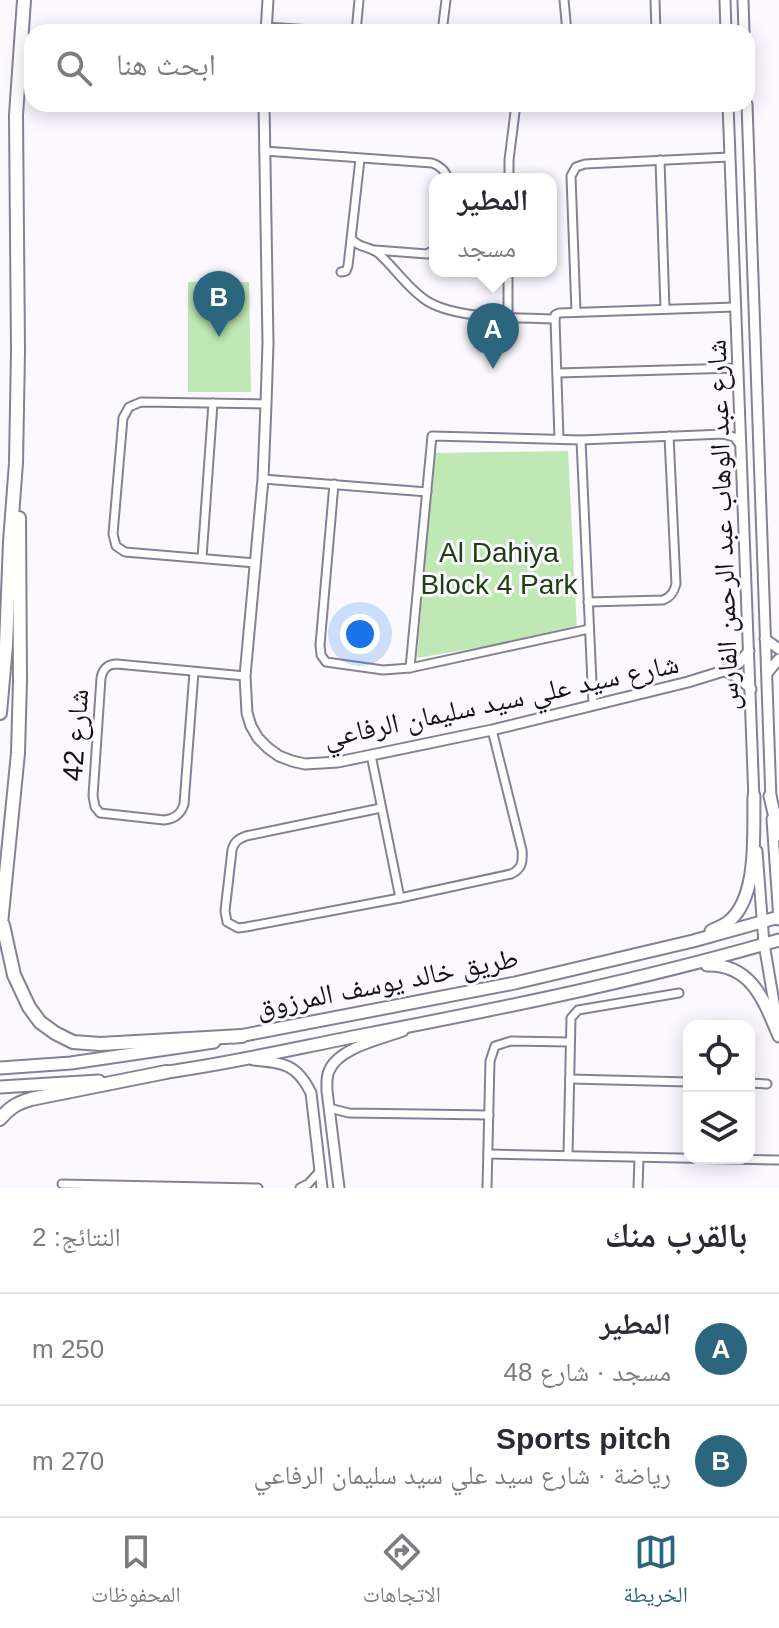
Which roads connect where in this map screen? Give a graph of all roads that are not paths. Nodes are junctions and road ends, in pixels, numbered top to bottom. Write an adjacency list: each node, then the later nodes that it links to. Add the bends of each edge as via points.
1 (24, 0): 49 (highway, via 16,115)
2 (268, 0): 9 (street)
3 (359, 0): 10 (street)
4 (446, 0): 11 (street)
5 (564, 0): 12 (street)
6 (655, 0): 13 (street)
7 (725, 0): 14 (street)
8 (743, 0): 15 (street)
9 (266, 24)
10 (357, 24)
11 (443, 24)
12 (566, 24)
13 (656, 24)
14 (726, 24)
15 (744, 24)
16 (264, 112): 20 (street, شارع سيد علي سيد سليمان الرفاعي)
17 (515, 112): 25 (street)
18 (728, 112): 21 (street, شارع عبد الوهاب عبد الرحمن الفارس)
19 (747, 112): 36 (street, شارع عبد الوهاب عبد الرحمن الفارس)
20 (264, 151): 22 (street); 42 (street, شارع سيد علي سيد سليمان الرفاعي)
21 (729, 157): 23 (street); 31 (street, شارع عبد الوهاب عبد الرحمن الفارس)
22 (360, 159): 24 (street, via 432,163); 26 (street)
23 (660, 160): 32 (street); 33 (street, via 580,164 573,170)
24 (444, 173)
25 (509, 173)
26 (352, 239): 27 (street); 29 (street, via 348,269)
27 (374, 250): 28 (street); 34 (street, via 436,305)
28 (429, 253)
29 (341, 272)
30 (508, 277): 34 (street)
31 (735, 307): 32 (street); 37 (street, شارع عبد الوهاب عبد الرحمن الفارس)
32 (665, 309): 33 (street)
33 (576, 312): 35 (street, via 559,313)
34 (508, 317): 35 (street)
35 (555, 319): 38 (street)
36 (756, 367): 37 (street, via 745,374); 39 (street, شارع عبد الوهاب عبد الرحمن الفارس)
37 (738, 368): 38 (street); 40 (street, شارع عبد الوهاب عبد الرحمن الفارس)
38 (557, 373): 46 (street)
39 (757, 390): 40 (street, via 749,384); 57 (street, شارع عبد الوهاب عبد الرحمن الفارس)
40 (739, 393): 43 (street, شارع عبد الوهاب عبد الرحمن الفارس)
41 (213, 403): 42 (street); 53 (street); 53 (street, via 141,402 125,411 113,534 116,546 125,552)
42 (266, 404): 50 (street, شارع سيد علي سيد سليمان الرفاعي)
43 (740, 421): 44 (street); 48 (street, شارع عبد الوهاب عبد الرحمن الفارس)
44 (723, 434): 45 (street); 48 (street, via 734,437)
45 (669, 436): 47 (street); 55 (street, via 675,589 663,600)
46 (559, 439): 47 (street); 52 (street, via 432,436)
47 (581, 440): 55 (street)
48 (741, 447): 59 (street, شارع عبد الوهاب عبد الرحمن الفارس)
49 (16, 463): 68 (highway); 80 (highway, via 20,695)
50 (263, 479): 51 (street); 54 (street, شارع سيد علي سيد سليمان الرفاعي)
51 (334, 484): 52 (street); 61 (street, via 322,659 383,670)
52 (427, 492): 61 (street)
53 (202, 558): 54 (street)
54 (255, 563): 65 (street, شارع سيد علي سيد سليمان الرفاعي)
55 (588, 602): 56 (street)
56 (589, 629): 61 (street); 67 (street)
57 (765, 639): 58 (street); 64 (street, شارع عبد الوهاب عبد الرحمن الفارس)
58 (779, 649)
59 (749, 651): 62 (street, شارع سيد علي سيد سليمان الرفاعي); 66 (street, شارع عبد الوهاب عبد الرحمن الفارس)
60 (779, 659): 64 (street)
61 (410, 668)
62 (725, 671): 66 (street); 67 (street, شارع سيد علي سيد سليمان الرفاعي)
63 (194, 672): 63 (street, شارع 42, via 117,664 105,669 93,796 100,813 164,820 180,813); 65 (street, شارع 42)
64 (767, 675): 70 (street, شارع عبد الوهاب عبد الرحمن الفارس)
65 (245, 676): 74 (street, شارع سيد علي سيد سليمان الرفاعي, via 251,726 279,756 305,764)
66 (751, 689): 71 (street, شارع عبد الوهاب عبد الرحمن الفارس)
67 (593, 705): 69 (street, شارع سيد علي سيد سليمان الرفاعي)
68 (0, 713)
69 (492, 730): 74 (street, شارع سيد علي سيد سليمان الرفاعي); 79 (street, via 522,850 521,865 511,874)
70 (768, 732): 71 (street); 73 (street, شارع عبد الوهاب عبد الرحمن الفارس)
71 (753, 733): 72 (street, شارع عبد الوهاب عبد الرحمن الفارس)
72 (753, 750): 73 (street); 75 (street, شارع عبد الوهاب عبد الرحمن الفارس)
73 (769, 750): 76 (street, شارع عبد الوهاب عبد الرحمن الفارس)
74 (371, 755): 77 (street)
75 (754, 796): 82 (street, شارع عبد الوهاب عبد الرحمن الفارس); 85 (main road, via 751,882 744,902 729,921)
76 (770, 796): 78 (main road); 81 (street, شارع عبد الوهاب عبد الرحمن الفارس)
77 (381, 808): 79 (street); 79 (street, via 240,839 232,850 225,918 232,926 246,927)
78 (779, 835)
79 (400, 898)
80 (1, 916): 83 (highway); 91 (highway, via 14,975 29,1007 40,1022 73,1042)
81 (779, 918): 82 (main road, طريق خالد يوسف المرزوق)
82 (761, 922): 85 (main road, طريق خالد يوسف المرزوق); 86 (street, شارع عبد الوهاب عبد الرحمن الفارس)
83 (0, 934)
84 (779, 940): 86 (main road, طريق خالد يوسف المرزوق)
85 (693, 941): 91 (main road, طريق خالد يوسف المرزوق, via 515,983)
86 (764, 944): 87 (main road, طريق خالد يوسف المرزوق); 90 (street, شارع عبد الوهاب عبد الرحمن الفارس)
87 (690, 966): 89 (main road, طريق خالد يوسف المرزوق); 90 (main road, via 718,965 743,974)
88 (679, 993): 92 (street, via 578,1010 571,1018)
89 (440, 1021): 93 (main road, طريق خالد يوسف المرزوق); 101 (street, via 349,1050 336,1060 327,1081)
90 (779, 1035)
91 (242, 1036): 94 (main road, طريق خالد يوسف المرزوق, via 71,1063)
92 (570, 1042): 96 (street); 103 (street, via 511,1041 495,1046)
93 (238, 1059): 95 (main road, طريق خالد يوسف المرزوق); 110 (street, via 290,1067 304,1079 311,1093)
94 (0, 1068)
95 (166, 1072): 100 (main road, طريق خالد يوسف المرزوق); 104 (highway, via 19,1103)
96 (570, 1079): 97 (street); 107 (street)
97 (683, 1082)
98 (755, 1083): 99 (street)
99 (767, 1084)
100 (0, 1087)
101 (329, 1108): 102 (street); 105 (street)
102 (349, 1113): 103 (street); 105 (street)
103 (489, 1115): 106 (street)
104 (0, 1119)
105 (331, 1122): 108 (street)
106 (488, 1154): 107 (street); 118 (street)
107 (568, 1155): 109 (street)
108 (335, 1156): 110 (street, via 327,1150); 117 (street)
109 (639, 1158): 111 (street); 119 (street)
110 (318, 1159): 112 (street)
111 (779, 1160)
112 (320, 1171): 115 (street); 116 (street)
113 (62, 1184): 114 (street)
114 (258, 1188)
115 (300, 1188)
116 (322, 1188)
117 (339, 1188)
118 (487, 1188)
119 (638, 1188)

